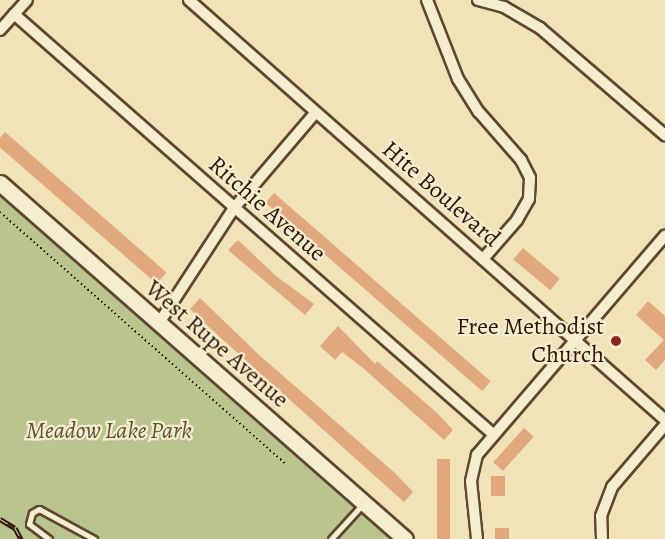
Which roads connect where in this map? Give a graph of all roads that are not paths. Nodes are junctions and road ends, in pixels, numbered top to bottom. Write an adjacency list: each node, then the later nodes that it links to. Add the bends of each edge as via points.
1 (27, 0): 5 (street)
2 (190, 0): 7 (street, Hite Boulevard)
3 (427, 0): 12 (street, via 458,79 479,112 521,160 530,178 530,199)
4 (478, 0): 8 (street, via 504,7 540,28)
5 (14, 14): 6 (street); 10 (street, Ritchie Avenue)
6 (0, 30)
7 (315, 113): 10 (street); 12 (street, Hite Boulevard)
8 (665, 135)
9 (0, 183): 13 (street, West Rupe Avenue)
10 (234, 208): 13 (street); 17 (street, Ritchie Avenue)
11 (665, 236): 14 (street)
12 (483, 259): 14 (street, Hite Boulevard)
13 (159, 323): 18 (street, West Rupe Avenue)
14 (575, 342): 15 (street, Hite Boulevard); 17 (street)
15 (665, 420)
16 (665, 425): 24 (street, via 612,487 601,516)
17 (493, 434): 23 (street, via 477,455 471,481)
18 (364, 503): 21 (lane); 22 (street, West Rupe Avenue)
19 (49, 539): 20 (lane, via 29,524 32,513 39,509)
20 (94, 539)
21 (331, 539)
22 (405, 539)
23 (477, 539)
24 (602, 539)

